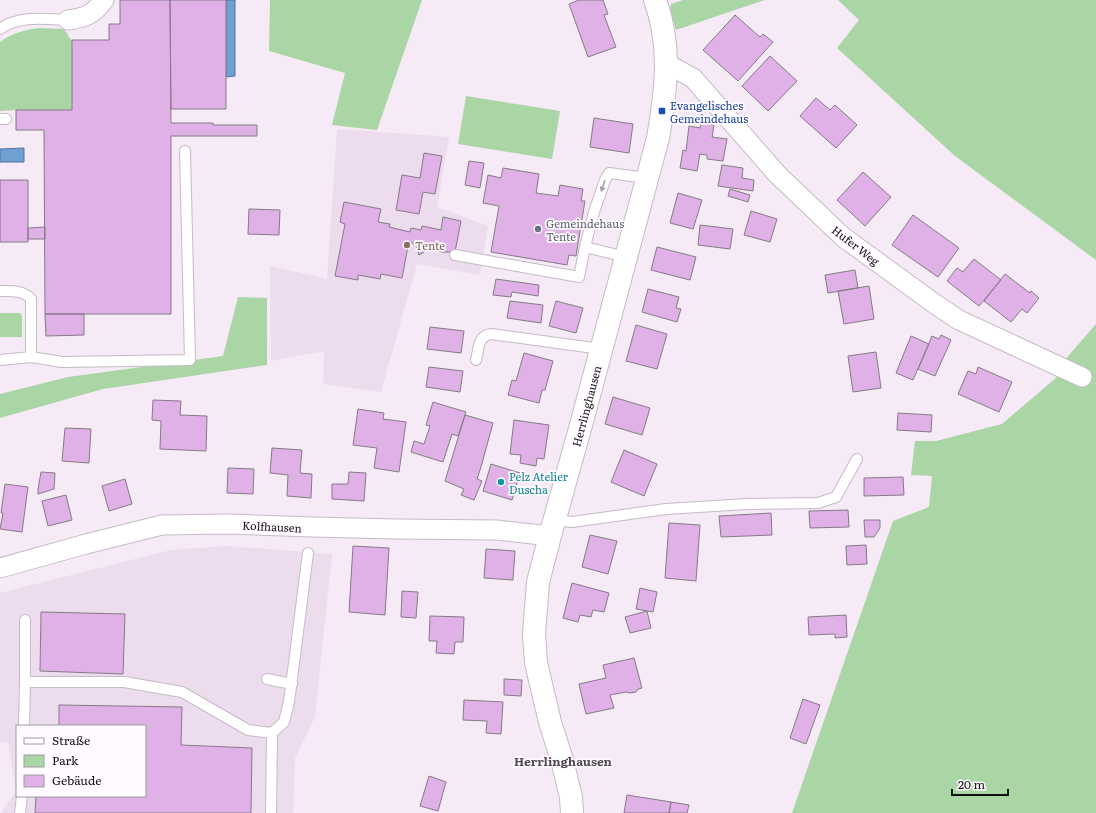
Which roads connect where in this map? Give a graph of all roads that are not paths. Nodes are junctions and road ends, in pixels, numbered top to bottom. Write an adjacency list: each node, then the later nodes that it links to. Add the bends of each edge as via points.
1 (104, 0): 3 (street, via 88,15)
2 (656, 0): 5 (street, Herrlinghausen, via 664,33)
3 (68, 20): 4 (lane, via 17,21)
4 (0, 29)
5 (667, 64): 7 (street, Herrlinghausen, via 658,138); 16 (street, Hufer Weg, via 693,78 777,174 843,237 959,320)
6 (185, 151): 13 (lane, via 190,360 62,362)
7 (647, 178): 8 (lane, one-way to 8, via 609,173 594,212); 10 (street, Herrlinghausen)
8 (585, 247): 9 (lane, via 579,277); 10 (lane)
9 (455, 255)
10 (626, 257): 12 (street, Herrlinghausen)
11 (0, 291): 13 (lane, via 17,292 31,299)
12 (601, 349): 15 (lane, via 492,334 483,337); 18 (street, Herrlinghausen)
13 (31, 357): 14 (lane)
14 (0, 360)
15 (476, 360)
16 (1082, 377)
17 (857, 459): 18 (lane, via 836,497 818,503 666,509 572,522)
18 (552, 528): 20 (street, Kolfhausen, via 497,530 162,525); 30 (street, Herrlinghausen, via 538,582 535,653 550,722 571,797)
19 (308, 553): 24 (lane)
20 (0, 568)
21 (25, 620): 23 (lane)
22 (267, 679): 24 (lane)
23 (25, 682): 25 (lane); 26 (lane, via 124,682 182,692 248,730)
24 (292, 684): 26 (lane, via 284,722)
25 (24, 725)
26 (272, 733): 29 (lane)
27 (22, 797): 28 (lane)
28 (20, 813)
29 (271, 813)
30 (572, 813)

